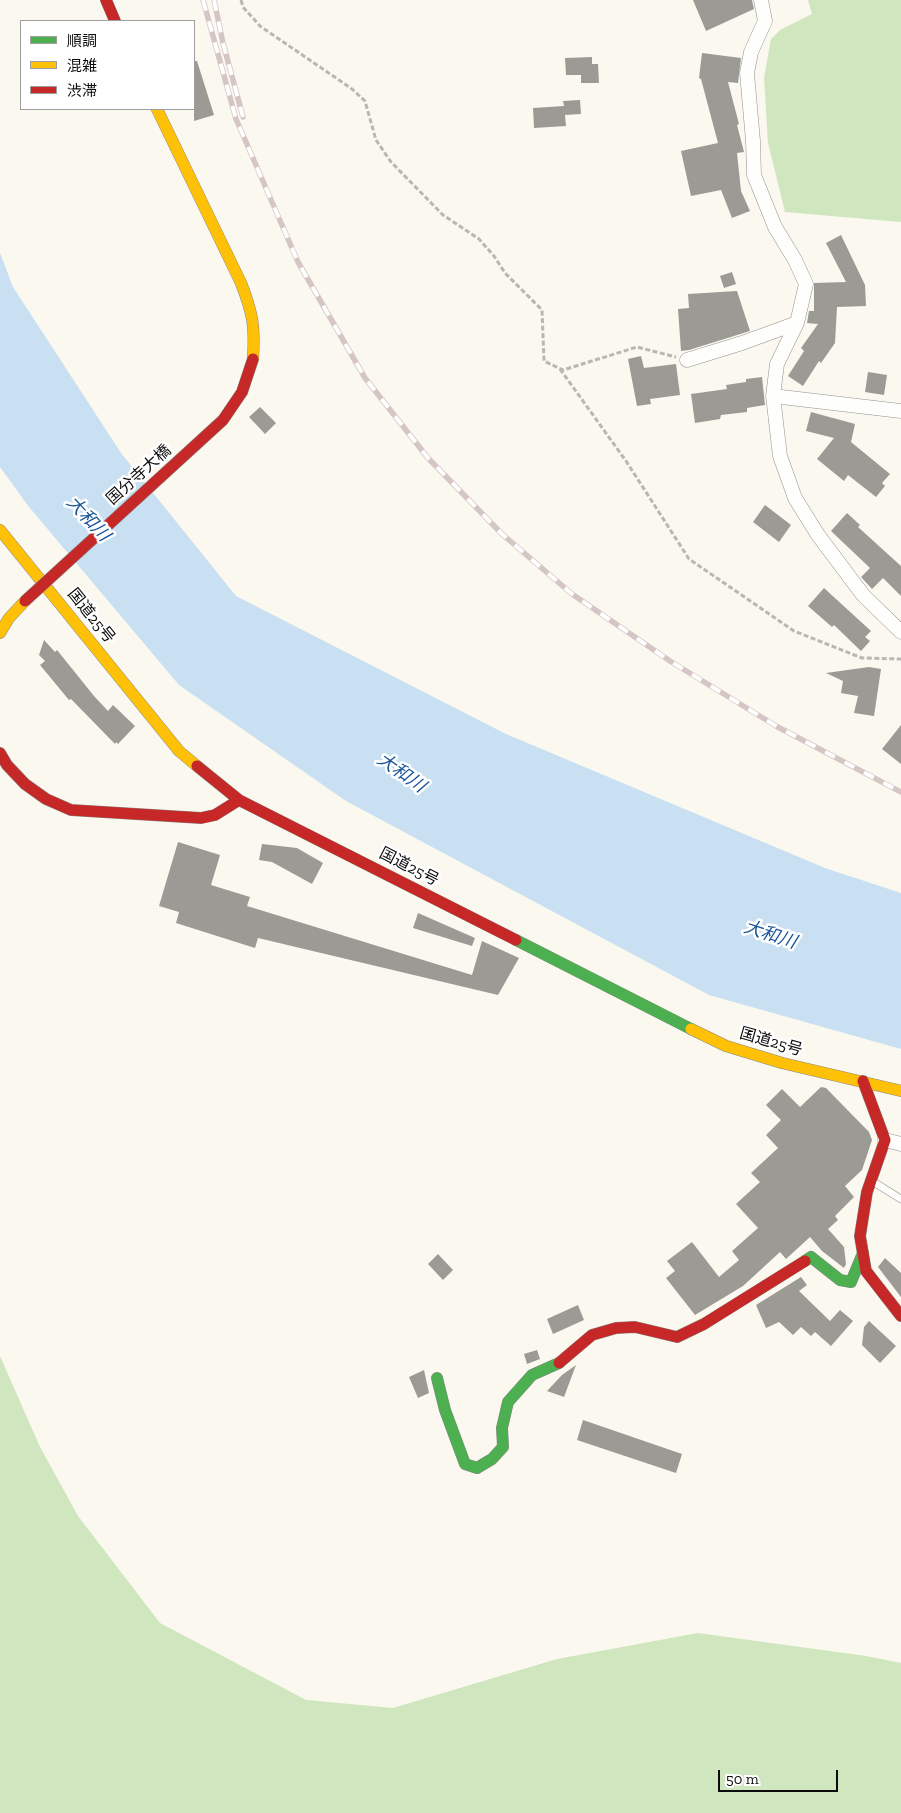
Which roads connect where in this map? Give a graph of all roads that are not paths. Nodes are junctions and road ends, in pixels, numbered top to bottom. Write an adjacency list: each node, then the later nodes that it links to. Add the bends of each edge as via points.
1 (106, 0): 3 (main road)
2 (760, 0): 5 (street, via 765,22 751,52 747,72 754,174 774,227 806,284)
3 (115, 20)
4 (157, 110): 11 (main road, 国分寺大橋, bridge, via 251,308 255,331 247,383 223,420 25,601)
5 (797, 323): 6 (street); 7 (street, via 776,364)
6 (687, 360)
7 (773, 396): 8 (street); 10 (street, via 780,456 796,498 818,535 863,595)
8 (901, 411)
9 (0, 530): 13 (main road, 国道25号, via 7,543 179,751)
10 (901, 632)
11 (0, 633)
12 (0, 753): 13 (main road, via 25,784 46,800 71,810 201,818 215,815)
13 (239, 800): 14 (main road, 国道25号, via 726,1046)
14 (863, 1082): 15 (main road, 国道25号); 16 (main road)
15 (901, 1091)
16 (885, 1140): 17 (street); 18 (main road)
17 (901, 1144)
18 (871, 1180): 19 (lane); 20 (main road, via 860,1236)
19 (901, 1199)
20 (863, 1253): 21 (main road, via 866,1271); 22 (main road, via 851,1282 840,1280 811,1257 704,1324 677,1337 635,1327 592,1335 563,1361 532,1375 508,1402 502,1428 503,1447 477,1468 465,1464)
21 (901, 1316)
22 (437, 1378)

